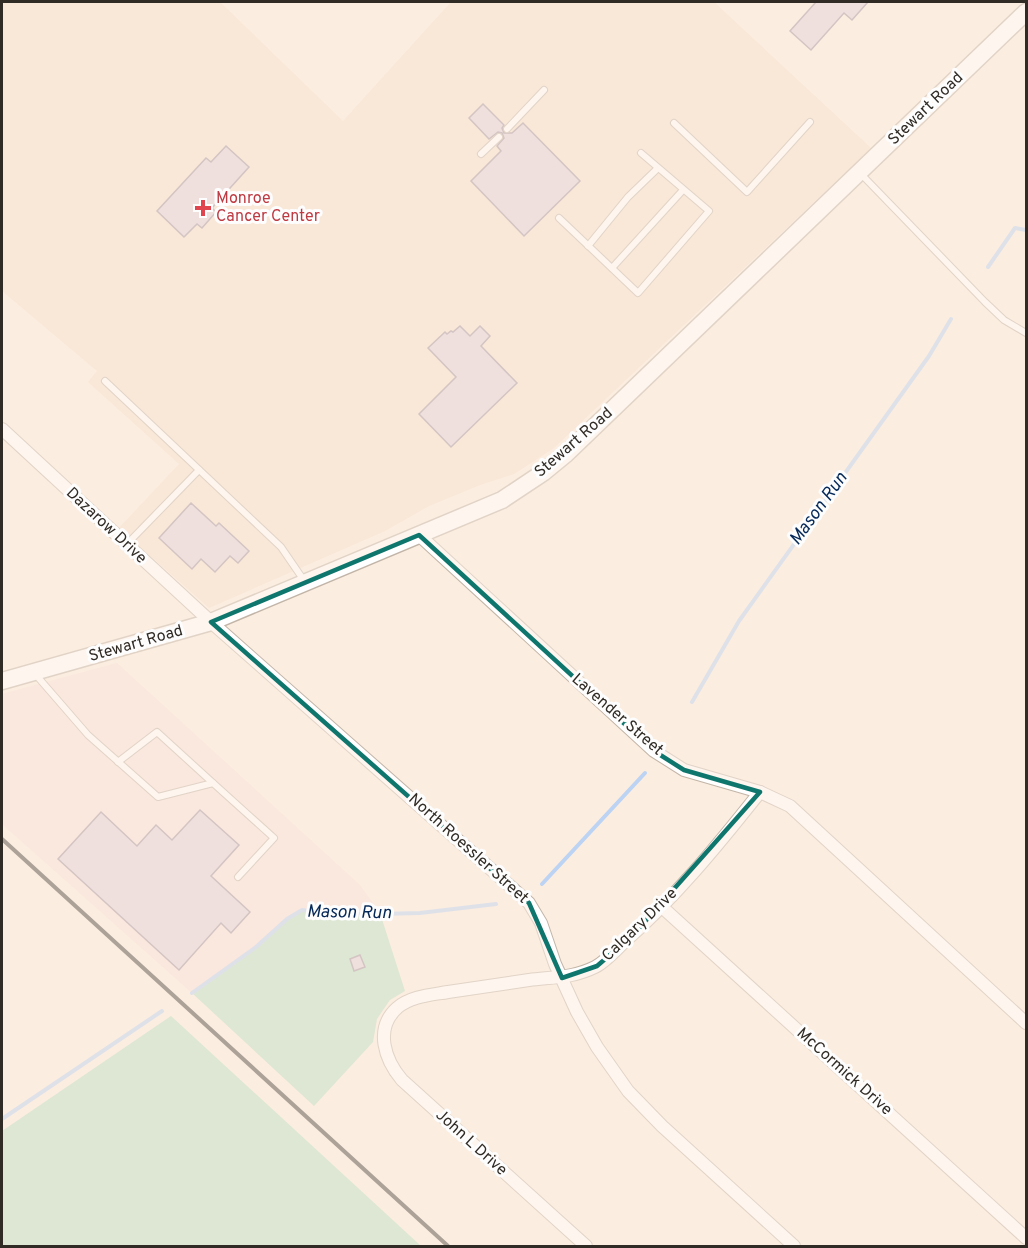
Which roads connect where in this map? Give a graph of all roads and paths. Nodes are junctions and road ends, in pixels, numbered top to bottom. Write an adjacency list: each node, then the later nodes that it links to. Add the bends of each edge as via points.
1 (1026, 12): 10 (street, Stewart Road)
2 (544, 90): 5 (lane)
3 (810, 122): 4 (lane, via 747,192)
4 (674, 123)
5 (507, 129)
6 (499, 137): 8 (lane)
7 (640, 153): 9 (lane)
8 (481, 154)
9 (658, 168): 11 (lane); 13 (lane)
10 (860, 173): 15 (lane, via 985,302); 19 (street, Stewart Road, via 567,454 502,500)
11 (683, 189): 14 (lane); 14 (lane, via 709,212 638,293)
12 (559, 218): 13 (lane)
13 (588, 246): 14 (lane)
14 (612, 268)
15 (1026, 333)
16 (105, 381): 18 (lane)
17 (2, 429): 20 (street, Dazarow Drive)
18 (199, 470): 20 (lane); 21 (lane, via 280,547)
19 (419, 535): 21 (street, Stewart Road); 27 (street, Lavender Street, via 654,751 684,770)
20 (127, 545): 22 (street, Dazarow Drive)
21 (305, 583): 22 (street, Stewart Road)
22 (211, 622): 23 (street, Stewart Road); 30 (street, North Roessler Street, via 529,903)
23 (34, 672): 24 (street, Stewart Road); 25 (lane, via 88,735)
24 (2, 681)
25 (118, 762): 26 (lane, via 158,796); 26 (lane, via 157,732)
26 (213, 783): 28 (lane, via 274,838)
27 (760, 792): 29 (street, Calgary Drive); 31 (street, Lavender Street, via 790,806)
28 (238, 877)
29 (662, 907): 30 (street, Calgary Drive, via 597,966); 33 (street, McCormick Drive)
30 (562, 978): 32 (street, Calgary Drive, via 423,996 399,1006); 35 (street, North Roessler Street, via 597,1047 628,1091)
31 (1026, 1023)
32 (385, 1025): 34 (street, John L Drive, via 385,1053 402,1080)
33 (1026, 1238)
34 (586, 1246)
35 (794, 1246)

